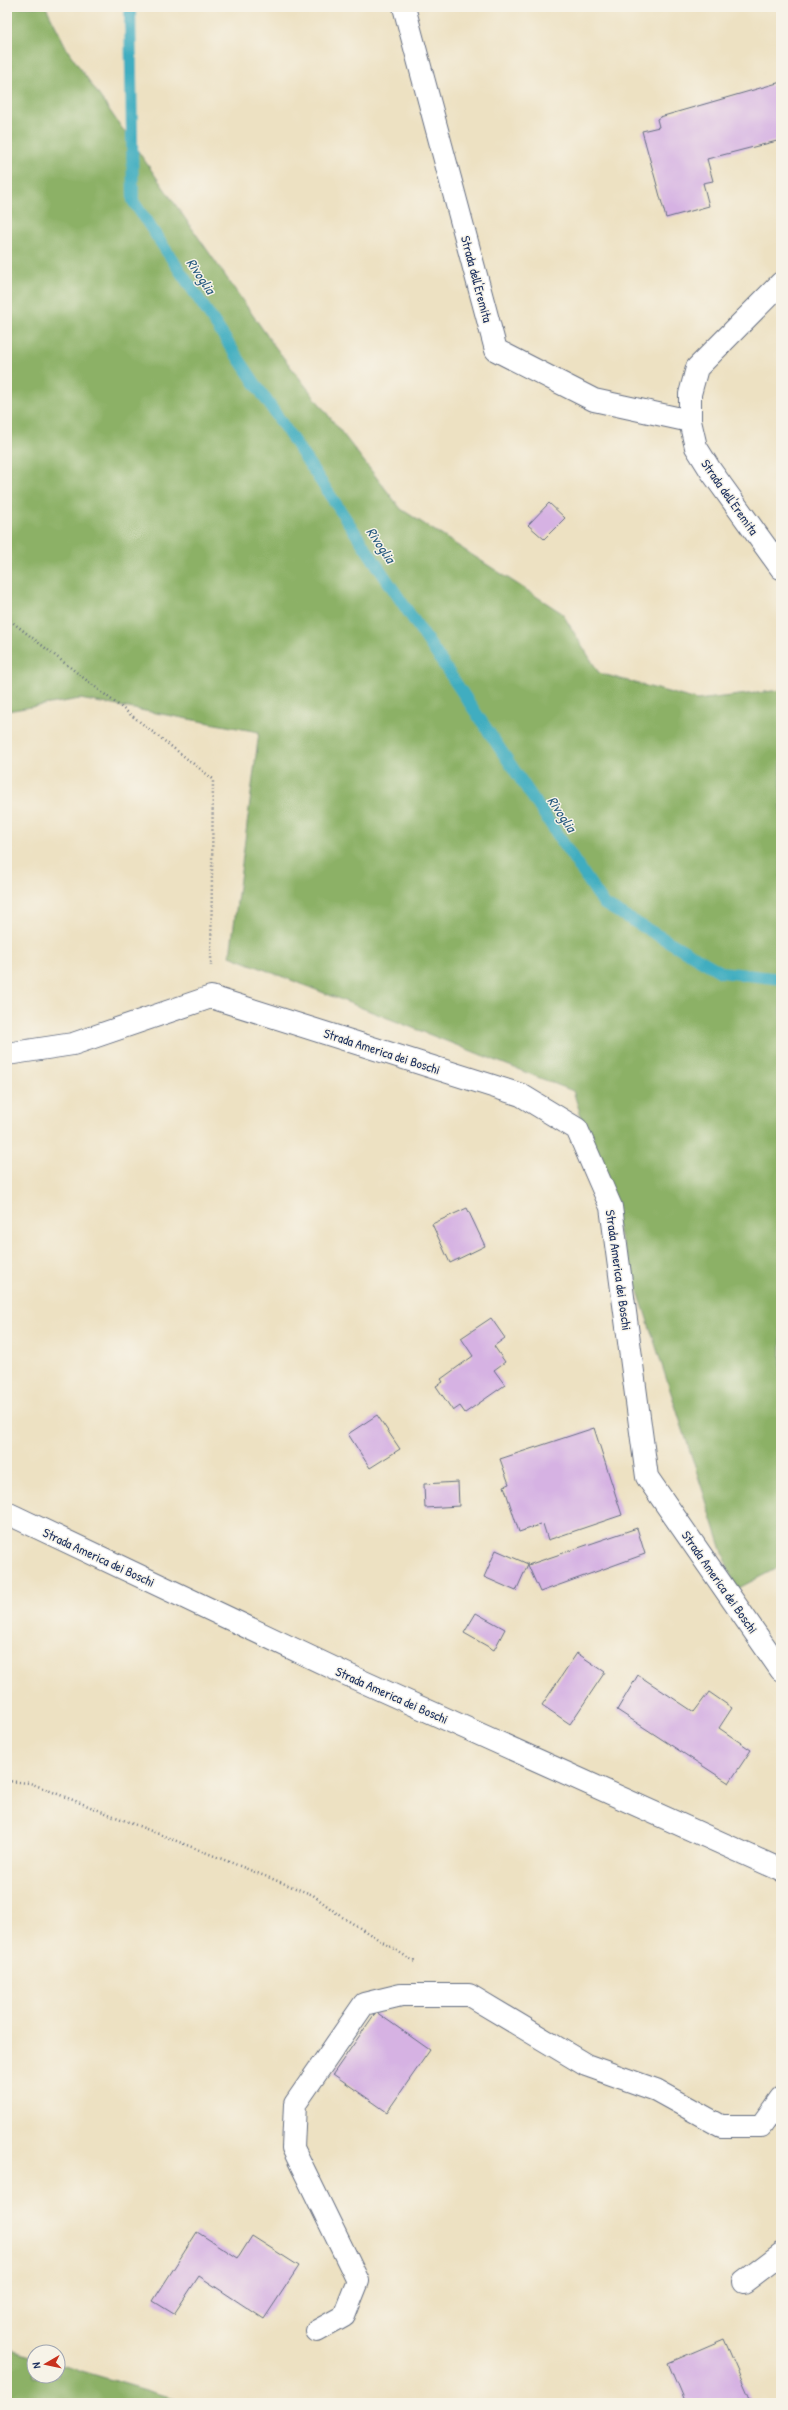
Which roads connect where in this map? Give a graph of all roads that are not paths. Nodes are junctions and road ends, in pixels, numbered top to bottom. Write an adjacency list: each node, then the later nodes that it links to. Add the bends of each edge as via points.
1 (404, 7): 3 (street, Strada dell'Eremita, via 496,350 594,400)
2 (781, 283): 3 (street, Strada dell'Eremita, via 697,368 690,394)
3 (690, 421): 4 (street, Strada dell'Eremita, via 696,448 710,471)
4 (781, 568)
5 (7, 1054): 7 (street, Strada America dei Boschi, via 73,1044 211,997 521,1095 577,1129 611,1207 647,1477)
6 (7, 1513): 8 (street, Strada America dei Boschi, via 346,1674)
7 (781, 1670)
8 (781, 1870)
9 (781, 2098): 12 (street, via 761,2126 721,2126 656,2090 586,2066 469,1995 401,1995 364,2004 295,2104 293,2148 358,2281 344,2316)
10 (781, 2254): 11 (street)
11 (744, 2282)
12 (317, 2332)

